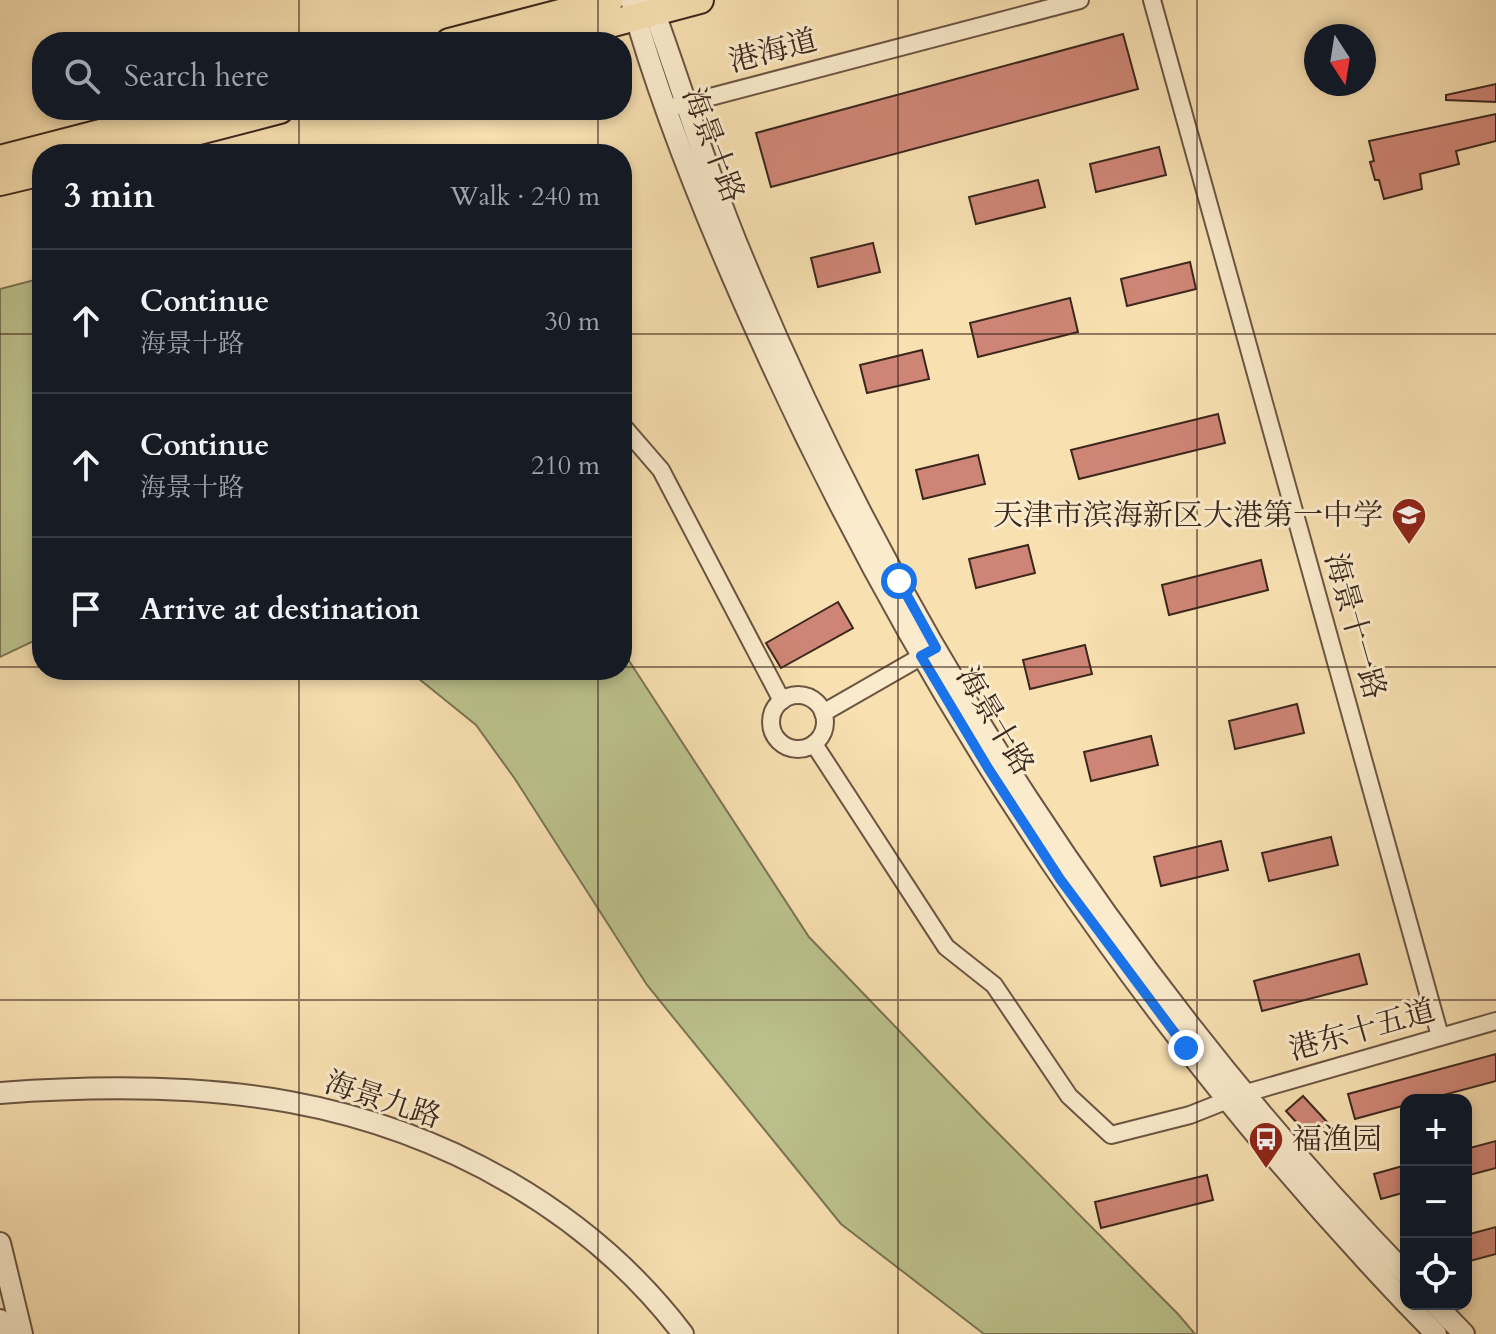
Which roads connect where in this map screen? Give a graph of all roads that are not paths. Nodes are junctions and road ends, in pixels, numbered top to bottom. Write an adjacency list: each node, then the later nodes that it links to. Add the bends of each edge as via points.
1 (610, 0): 6 (main road)
2 (700, 0): 5 (main road)
3 (1080, 0): 8 (street, 港海道)
4 (1152, 0): 23 (street, 海景十一路)
5 (643, 8): 7 (main road); 8 (street, 海景十路)
6 (487, 32)
7 (572, 32)
8 (676, 106): 18 (street, 海景十路, via 789,363)
9 (150, 120): 11 (main road)
10 (241, 120): 12 (main road)
11 (58, 144)
12 (149, 144)
13 (32, 151): 14 (main road)
14 (0, 159)
15 (32, 174): 16 (main road)
16 (0, 182)
17 (632, 437): 19 (street, via 661,470)
18 (928, 652): 20 (street); 25 (street, 海景十路)
19 (782, 701): 20 (street, via 806,697); 21 (street, via 771,722 776,738 798,749)
20 (823, 713): 21 (street, via 823,730)
21 (814, 744): 25 (street, 港东十五道, via 946,947 994,985 1069,1096 1111,1135)
22 (1496, 1021): 23 (street, 港东十五道)
23 (1440, 1036): 25 (street, 港东十五道)
24 (0, 1093): 36 (street, 海景九路, via 93,1089 227,1094 306,1106 389,1129 501,1178 571,1221 625,1268)
25 (1235, 1098): 28 (street, 海景十路); 29 (street, 海景十路, via 1303,1193)
26 (0, 1102): 35 (street, 海景九路, via 102,1096 250,1103 314,1115 403,1142 492,1181 567,1228 619,1273)
27 (0, 1243): 34 (street)
28 (1400, 1268)
29 (1400, 1298)
30 (1412, 1310): 37 (street, 海景十路)
31 (1441, 1310): 38 (street)
32 (0, 1320): 33 (street)
33 (3, 1334)
34 (22, 1334)
35 (673, 1334)
36 (683, 1334)
37 (1436, 1334)
38 (1464, 1334)

